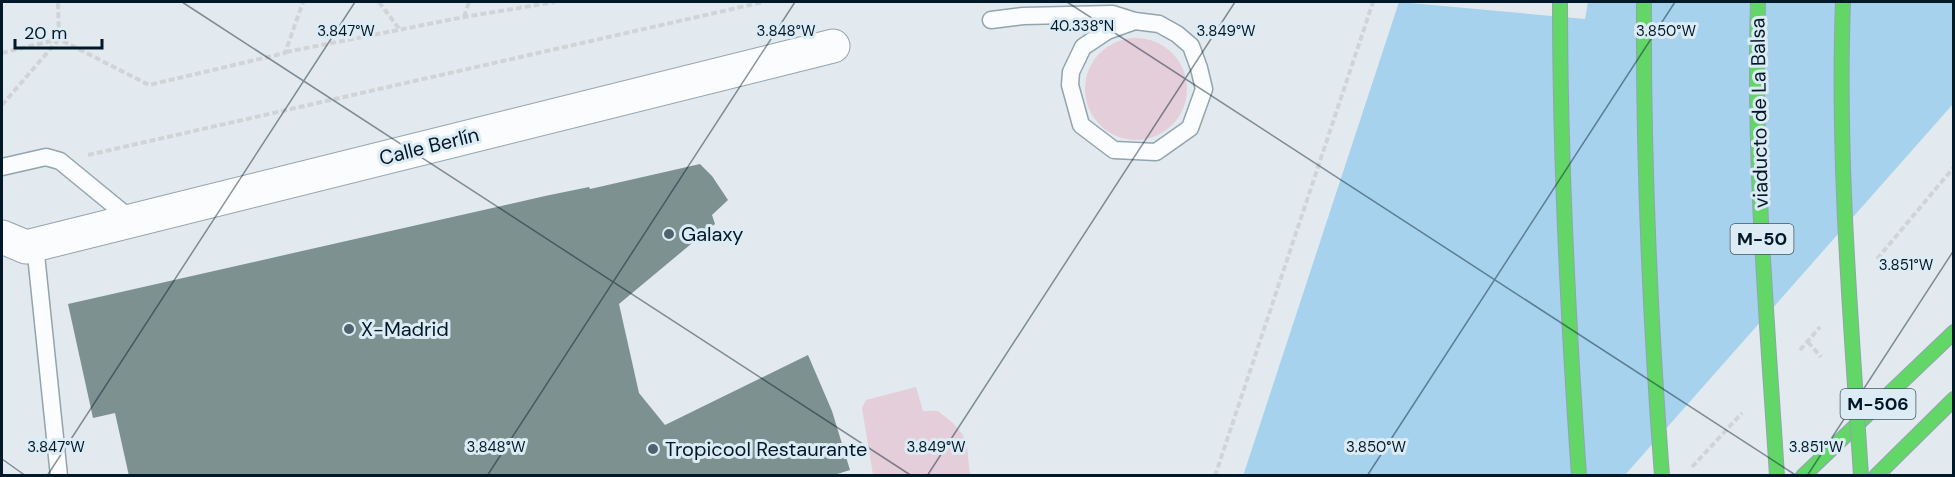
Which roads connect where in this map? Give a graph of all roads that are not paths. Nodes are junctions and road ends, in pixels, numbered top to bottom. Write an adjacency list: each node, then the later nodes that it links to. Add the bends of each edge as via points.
1 (1560, 2): 14 (highway, via 1560,97)
2 (1644, 2): 15 (highway, via 1651,316)
3 (1758, 2): 16 (highway, viaducto de La Balsa / M-50, bridge, via 1762,249)
4 (1843, 2): 18 (highway, bridge, via 1846,248)
5 (991, 20): 6 (lane, via 1113,14)
6 (1135, 21): 6 (lane, via 1107,31 1083,46 1071,72 1070,85 1081,125 1114,150 1156,152 1190,128 1204,89 1191,46 1159,24)
7 (833, 46): 9 (street, Calle Berlín)
8 (2, 166): 9 (lane, via 46,157 60,161)
9 (132, 220): 10 (street, Calle Berlín)
10 (16, 245): 13 (lane)
11 (1953, 332): 17 (highway, M-506)
12 (1953, 399): 19 (highway, M-506)
13 (59, 476)
14 (1579, 476)
15 (1662, 476)
16 (1777, 476)
17 (1803, 476)
18 (1861, 476)
19 (1876, 476)

